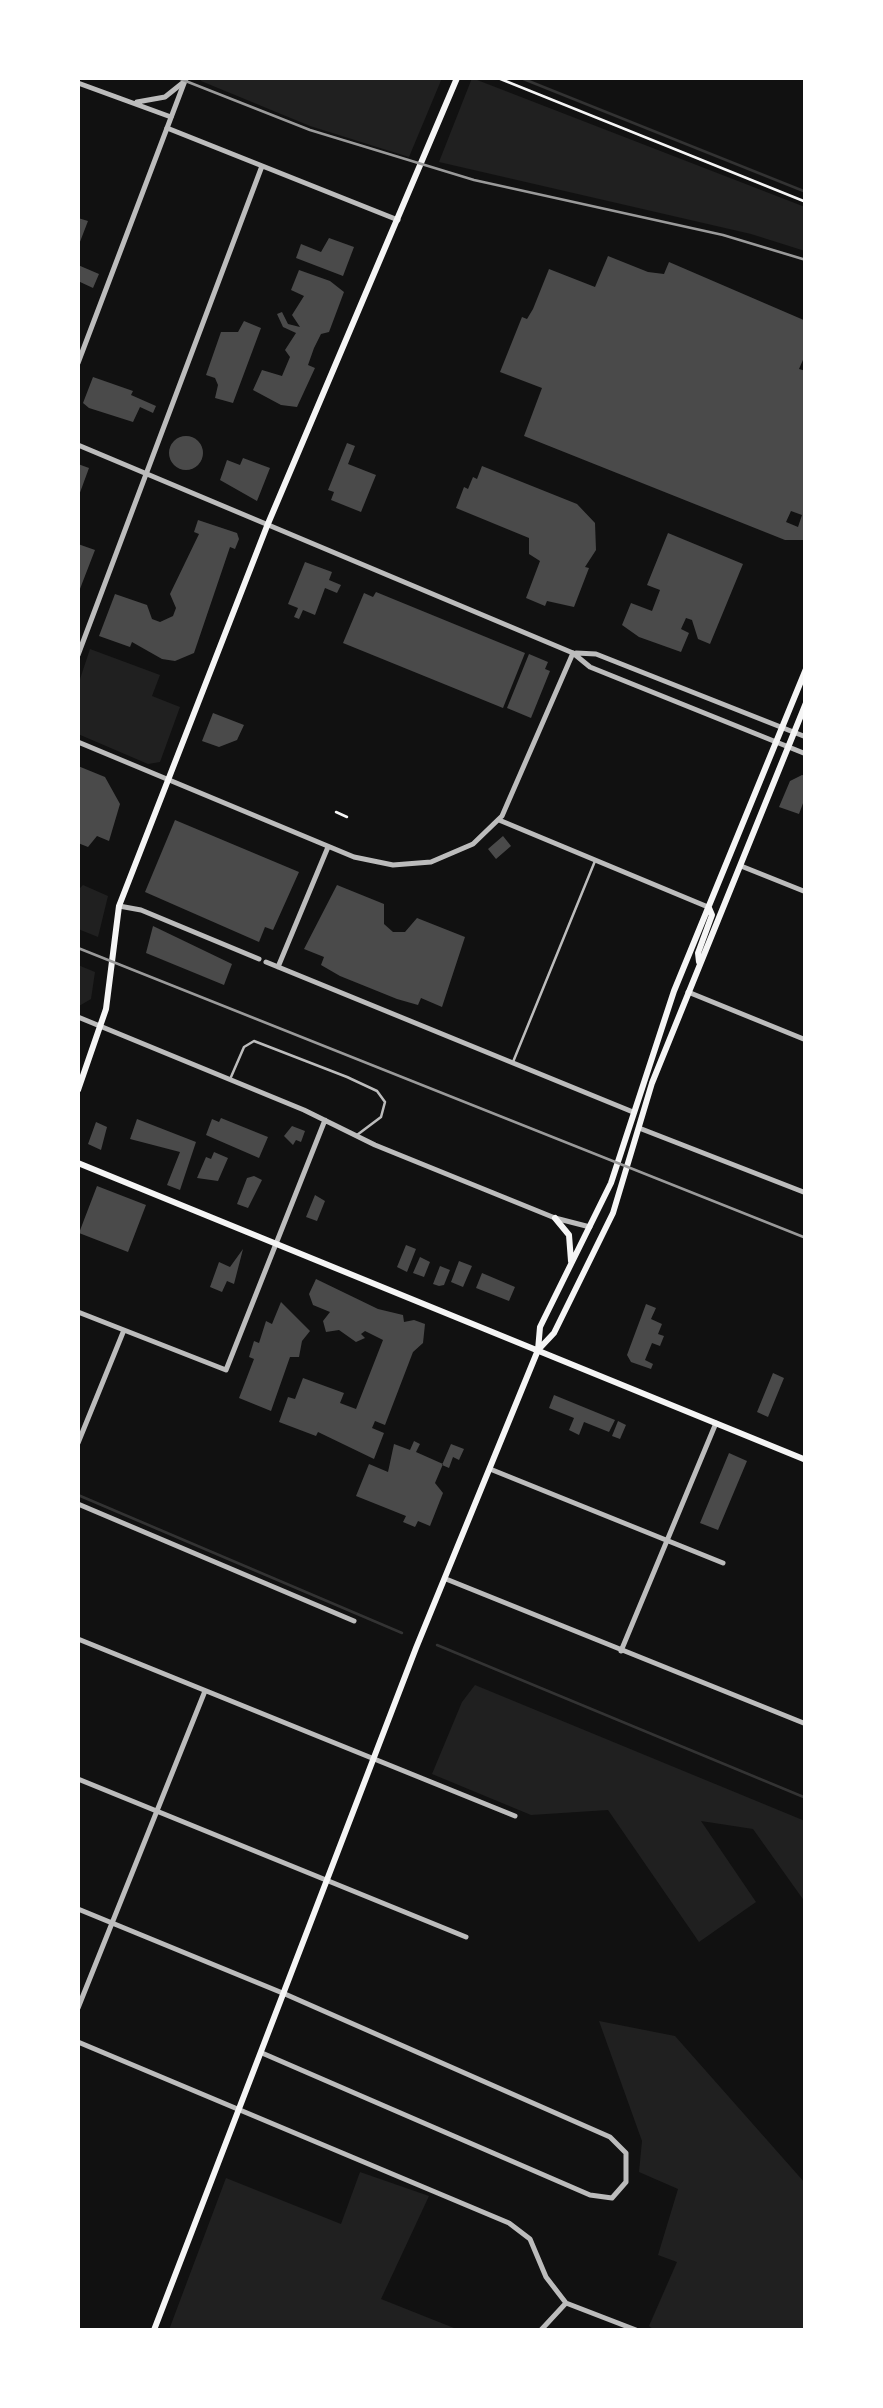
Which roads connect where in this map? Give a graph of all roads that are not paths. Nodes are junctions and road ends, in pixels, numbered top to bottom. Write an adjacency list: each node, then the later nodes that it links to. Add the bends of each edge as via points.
1 (457, 78): 8 (main road)
2 (186, 79): 4 (street, via 165,97); 5 (street)
3 (78, 83): 4 (street)
4 (134, 102): 5 (street)
5 (171, 116): 6 (street)
6 (167, 128): 7 (street); 9 (street)
7 (262, 166): 8 (street); 11 (street)
8 (398, 220): 12 (main road)
9 (78, 364)
10 (78, 445): 11 (street)
11 (146, 474): 12 (street); 14 (street)
12 (267, 526): 13 (street); 24 (main road)
13 (573, 654): 17 (street, via 596,654); 21 (street, via 590,667); 25 (street)
14 (78, 655)
15 (806, 669): 17 (main road)
16 (806, 703): 18 (main road)
17 (783, 726): 18 (street); 21 (main road)
18 (794, 732): 19 (street); 22 (main road)
19 (806, 736)
20 (78, 742): 24 (street)
21 (777, 742): 22 (street); 31 (main road)
22 (788, 747): 23 (street); 28 (main road)
23 (806, 754)
24 (168, 780): 26 (street); 30 (main road)
25 (499, 820): 26 (street, via 473,844 418,865 370,862); 27 (street)
26 (328, 848): 33 (street)
27 (595, 860): 31 (street); 38 (lane)
28 (741, 866): 29 (street); 32 (main road)
29 (806, 892)
30 (118, 906): 33 (street); 36 (main road)
31 (708, 907): 32 (main road, via 712,915); 41 (main road)
32 (699, 965): 34 (main road)
33 (278, 967): 38 (street)
34 (688, 992): 37 (street); 43 (main road)
35 (78, 1017): 36 (street)
36 (101, 1027): 39 (street); 40 (main road)
37 (806, 1040)
38 (512, 1064): 41 (street)
39 (230, 1080): 42 (street); 44 (lane, via 244,1047 254,1042 346,1077 385,1102 380,1117)
40 (78, 1090)
41 (633, 1112): 48 (main road)
42 (325, 1120): 44 (street); 49 (street)
43 (639, 1128): 46 (street); 53 (main road, via 603,1234 554,1333)
44 (356, 1136): 47 (street)
45 (78, 1163): 49 (main road)
46 (806, 1194)
47 (554, 1218): 48 (street); 50 (main road, via 569,1235)
48 (590, 1227): 50 (main road)
49 (276, 1245): 52 (street, via 226,1370); 53 (main road)
50 (571, 1264): 53 (main road, via 540,1325)
51 (78, 1312): 52 (street)
52 (124, 1330): 55 (street)
53 (538, 1350): 54 (main road); 57 (main road)
54 (716, 1423): 56 (main road); 59 (street)
55 (78, 1443)
56 (806, 1460)
57 (490, 1469): 59 (street); 61 (main road)
58 (78, 1504): 62 (street)
59 (667, 1541): 60 (street); 64 (street)
60 (723, 1563)
61 (446, 1579): 64 (street); 67 (main road)
62 (354, 1621)
63 (78, 1639): 65 (street)
64 (621, 1652): 66 (street)
65 (206, 1691): 67 (street); 69 (street)
66 (806, 1724)
67 (374, 1758): 70 (street); 71 (main road)
68 (78, 1779): 69 (street)
69 (156, 1811): 71 (street); 73 (street)
70 (514, 1816)
71 (329, 1880): 74 (street); 75 (main road)
72 (78, 1909): 73 (street)
73 (111, 1923): 75 (street); 76 (street)
74 (466, 1937)
75 (285, 1994): 78 (main road); 78 (street, via 600,2132 622,2147 629,2164 624,2187 612,2198 590,2195)
76 (78, 2008)
77 (78, 2042): 79 (street)
78 (262, 2052): 79 (main road)
79 (240, 2107): 80 (street, via 523,2230); 81 (main road)
80 (566, 2303): 82 (street); 83 (street)
81 (154, 2330)
82 (541, 2330)
83 (636, 2330)

